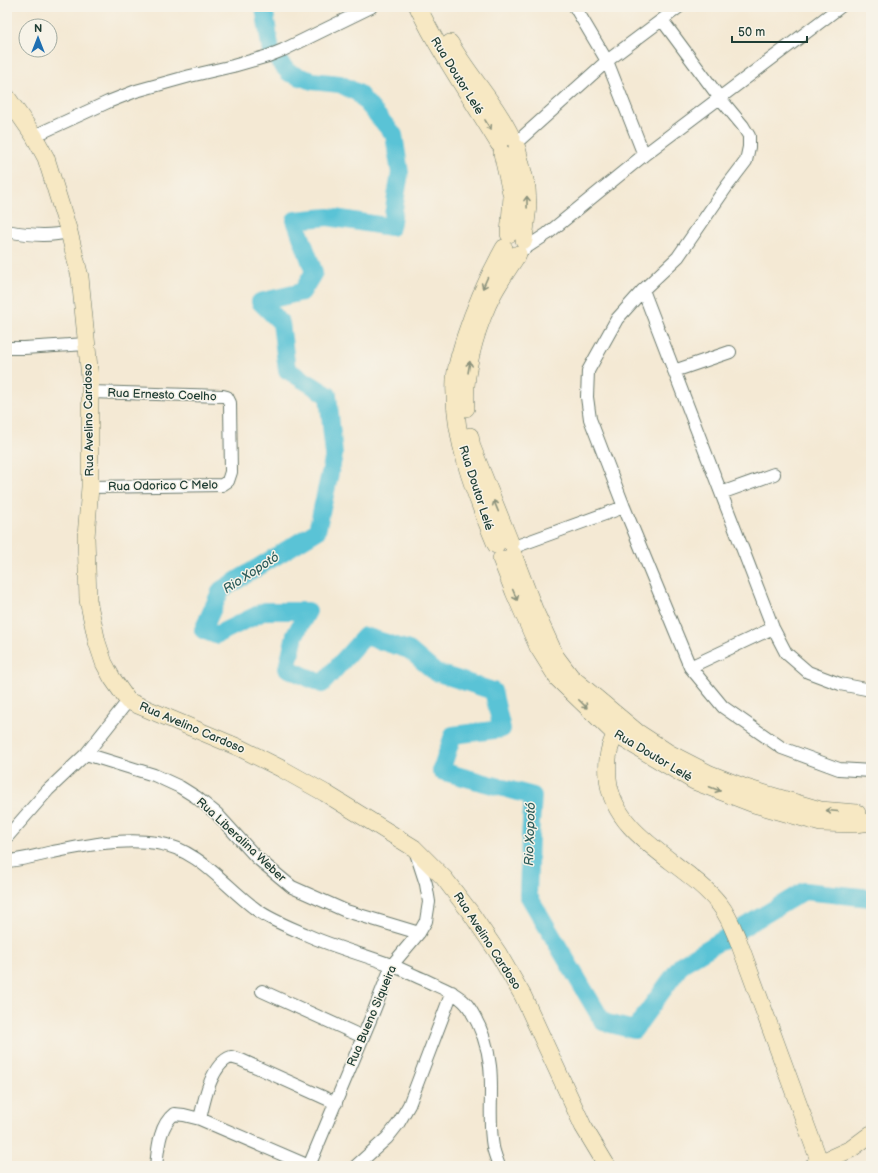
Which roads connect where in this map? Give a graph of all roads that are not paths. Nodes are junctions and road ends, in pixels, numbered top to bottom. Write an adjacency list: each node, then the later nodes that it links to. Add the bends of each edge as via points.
1 (371, 7): 11 (street, via 284,50 136,91)
2 (418, 7): 12 (street, Rua Doutor Lelé, one-way to 12, via 453,72 475,104)
3 (430, 7): 12 (street, Rua Doutor Lelé, via 458,58 504,121)
4 (679, 7): 7 (street)
5 (840, 7): 9 (street)
6 (579, 9): 8 (street)
7 (662, 20): 8 (street); 9 (street)
8 (607, 61): 12 (street); 13 (street)
9 (719, 97): 13 (street); 17 (street, via 749,136 746,161 678,257)
10 (7, 98): 11 (street, Rua Avelino Cardoso)
11 (34, 136): 15 (street, Rua Avelino Cardoso, via 46,158)
12 (509, 145): 16 (street, Rua Doutor Lelé)
13 (644, 155): 16 (street, via 547,234)
14 (7, 231): 15 (street, via 30,234)
15 (69, 232): 18 (street, Rua Avelino Cardoso, via 80,277)
16 (516, 245): 28 (street, Rua Doutor Lelé, via 489,274 473,310 455,377 455,408 465,462 479,503)
17 (643, 290): 21 (street); 27 (street, via 617,319 588,371 586,397 590,419)
18 (86, 344): 19 (street); 22 (street, Rua Avelino Cardoso)
19 (7, 348)
20 (730, 352): 21 (street)
21 (674, 370): 26 (street)
22 (90, 392): 23 (street, Rua Ernesto Coelho, via 223,396); 25 (street, Rua Avelino Cardoso)
23 (230, 403): 25 (street, Rua Odorico C Melo, via 231,472 225,484)
24 (774, 474): 26 (street)
25 (90, 488): 32 (street, Rua Avelino Cardoso, via 86,537 88,600 100,653 112,678)
26 (721, 493): 29 (street)
27 (624, 507): 28 (street); 30 (street)
28 (507, 550): 33 (street, Rua Doutor Lelé, via 514,592 538,647 558,679)
29 (773, 628): 30 (street); 31 (street, via 786,653 808,672 840,684)
30 (690, 667): 35 (street, via 723,707 782,748 840,769)
31 (871, 690)
32 (128, 701): 34 (street); 39 (street, Rua Avelino Cardoso, via 240,748 282,769)
33 (625, 732): 36 (street, Rua Doutor Lelé, one-way to 33, via 855,814 820,810 746,788 710,774); 37 (street, Rua Doutor Lelé, one-way to 37, via 694,781 754,804 821,823); 49 (street, via 608,753 609,789 617,808 635,832 703,887 726,914 738,940)
34 (86, 754): 38 (street, via 48,790); 41 (street, Rua Liberalina Weber, via 154,775 196,797 217,814 263,864 292,887 346,910)
35 (871, 772)
36 (871, 812)
37 (871, 822)
38 (7, 838)
39 (414, 848): 41 (street, Rua Bueno Siqueira, via 429,902 426,921); 54 (street, Rua Avelino Cardoso, via 444,878 498,954 523,996 583,1126)
40 (7, 861): 42 (street, via 114,841 168,845 191,855 247,902 272,919 328,944)
41 (420, 933): 42 (street, Rua Bueno Siqueira)
42 (392, 965): 44 (street); 45 (street, Rua Bueno Siqueira)
43 (262, 991): 45 (street)
44 (452, 992): 52 (street, via 409,1105 387,1138); 53 (street, via 470,1008 485,1042 490,1066 493,1148)
45 (363, 1037): 46 (street, Rua Bueno Siqueira)
46 (336, 1103): 47 (street, via 237,1058 228,1058 216,1071 208,1088); 51 (street, Rua Bueno Siqueira)
47 (200, 1119): 50 (street, via 178,1114 170,1117 162,1134); 51 (street)
48 (871, 1134): 49 (street, via 851,1149)
49 (816, 1165)
50 (156, 1166)
51 (309, 1166)
52 (356, 1166)
53 (500, 1166)
54 (607, 1166)

